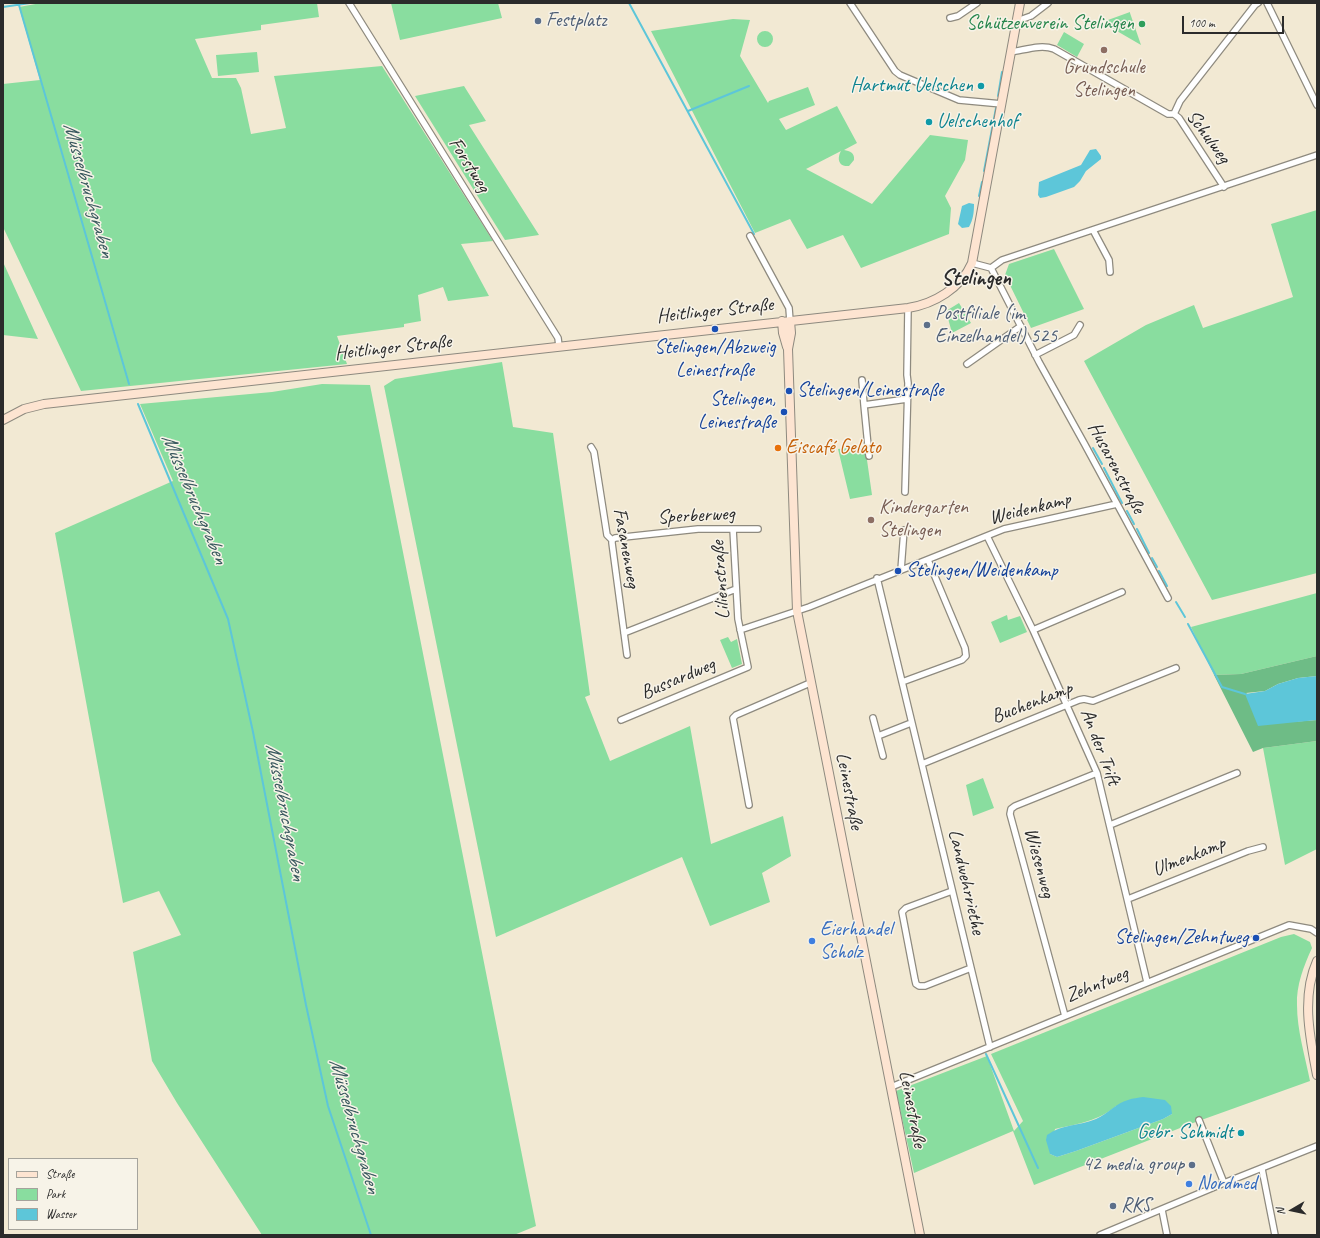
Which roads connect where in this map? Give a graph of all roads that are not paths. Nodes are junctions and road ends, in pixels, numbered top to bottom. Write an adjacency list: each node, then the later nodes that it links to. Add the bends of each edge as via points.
1 (349, 3): 25 (street, Forstweg, via 558,338)
2 (850, 3): 11 (street, via 900,75 959,100)
3 (977, 3): 8 (street, via 958,16)
4 (1020, 3): 9 (street)
5 (1048, 3): 9 (street, via 1031,16)
6 (1258, 3): 13 (street, via 1180,101)
7 (1267, 3): 12 (street)
8 (950, 18)
9 (1017, 21): 10 (street)
10 (1011, 52): 11 (street); 13 (street, Schulweg, via 1049,47 1168,114)
11 (1002, 104): 18 (street)
12 (1317, 105)
13 (1174, 114): 15 (street, Schulweg)
14 (1317, 155): 15 (street)
15 (1224, 187): 16 (street)
16 (1093, 230): 19 (street, via 1002,260); 20 (street, via 1109,260)
17 (750, 236): 22 (street, via 789,308)
18 (972, 263): 19 (street); 21 (street, Heitlinger Straße, via 962,279 947,292 925,305)
19 (991, 268): 24 (street, Husarenstraße)
20 (1110, 272)
21 (908, 308): 22 (street, Heitlinger Straße); 29 (street)
22 (786, 321): 25 (street, Heitlinger Straße); 47 (street, Leinestraße, via 791,332 788,349)
23 (1080, 325): 26 (street, via 1074,335)
24 (1021, 326): 26 (street, Husarenstraße); 27 (street)
25 (559, 346): 31 (street, Heitlinger Straße, via 44,404 24,409)
26 (1035, 355): 35 (street, Husarenstraße)
27 (967, 364)
28 (862, 380): 30 (street)
29 (907, 399): 30 (street); 34 (street)
30 (864, 405): 33 (street)
31 (3, 420)
32 (591, 447): 40 (street, Fasanenweg, via 594,452 607,535)
33 (869, 456)
34 (905, 492)
35 (1117, 504): 39 (street, Weidenkamp, via 1004,529); 46 (street, Husarenstraße)
36 (733, 529): 37 (street, Sperberweg); 40 (street, Sperberweg, via 698,529); 44 (street, Lilienstraße)
37 (758, 529)
38 (904, 530): 42 (street)
39 (987, 536): 41 (street, Weidenkamp); 49 (street, An der Trift)
40 (612, 540): 50 (street, Fasanenweg)
41 (928, 560): 42 (street, Weidenkamp); 54 (street, via 965,648 966,656 962,660)
42 (901, 570): 43 (street, Weidenkamp)
43 (877, 578): 47 (street, Weidenkamp); 54 (street, Landwehrriethe)
44 (736, 589): 48 (street, Lilienstraße); 50 (street)
45 (1122, 592): 49 (street)
46 (1168, 598)
47 (797, 611): 48 (street, Lilienstraße); 55 (street, Leinestraße)
48 (740, 630): 52 (street, Lilienstraße)
49 (1033, 630): 56 (street, An der Trift)
50 (624, 633): 51 (street, Fasanenweg)
51 (626, 655)
52 (748, 667): 58 (street, Bussardweg)
53 (1176, 668): 56 (street, Buchenkamp, via 1094,701 1084,699)
54 (902, 682): 59 (street, Landwehrriethe)
55 (810, 683): 65 (street, via 733,718); 77 (street, Leinestraße)
56 (1067, 705): 62 (street, Buchenkamp); 63 (street, An der Trift)
57 (873, 718): 60 (street)
58 (621, 720)
59 (911, 723): 60 (street); 62 (street, Landwehrriethe)
60 (878, 736): 61 (street)
61 (883, 756)
62 (922, 764): 68 (street, Landwehrriethe)
63 (1097, 772): 66 (street, An der Trift); 74 (street, Wiesenweg, via 1015,806 1010,814)
64 (1237, 774): 66 (street)
65 (749, 805)
66 (1110, 825): 69 (street, An der Trift)
67 (1263, 847): 69 (street, Ulmenkamp)
68 (952, 891): 72 (street, Landwehrriethe); 72 (street, via 906,908 902,912 916,984 925,986)
69 (1128, 899): 73 (street, An der Trift)
70 (1317, 933): 73 (street, Zehntweg, via 1311,929 1289,925)
71 (1317, 961): 76 (street, via 1310,980 1308,1007)
72 (971, 968): 75 (street, Landwehrriethe)
73 (1147, 982): 74 (street, Zehntweg)
74 (1064, 1016): 75 (street, Zehntweg)
75 (990, 1047): 77 (street, Zehntweg)
76 (1317, 1075)
77 (891, 1087): 83 (street, Leinestraße)
78 (1199, 1120): 81 (street)
79 (1317, 1146): 80 (street)
80 (1262, 1169): 81 (street); 86 (street)
81 (1224, 1183): 82 (street)
82 (1162, 1210): 84 (street); 85 (street)
83 (920, 1235)
84 (1100, 1235)
85 (1167, 1235)
86 (1275, 1235)

